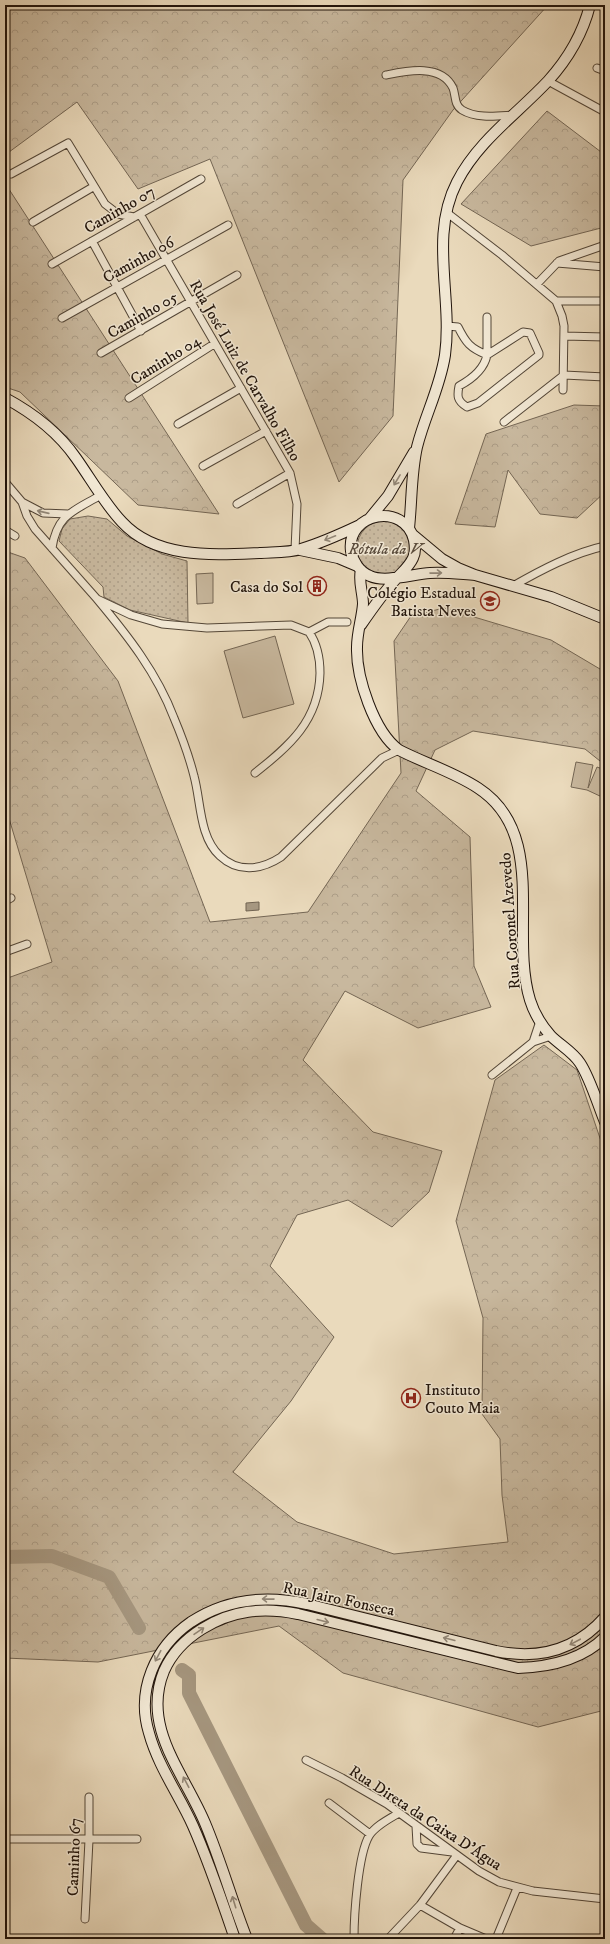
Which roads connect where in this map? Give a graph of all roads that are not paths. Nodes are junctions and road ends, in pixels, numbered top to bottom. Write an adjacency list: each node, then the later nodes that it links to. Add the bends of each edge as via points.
1 (590, 5): 5 (main road, via 584,25 568,54)
2 (596, 68): 3 (street)
3 (605, 71)
4 (386, 75): 7 (street, via 416,71 434,73 452,87 457,105 462,110 485,116)
5 (548, 81): 6 (street); 7 (main road)
6 (605, 112)
7 (513, 115): 11 (main road, via 468,164 457,181)
8 (11, 174): 10 (street, via 66,143 69,144)
9 (201, 179): 12 (street, Caminho 07)
10 (93, 187): 12 (street, via 112,210 125,216); 13 (street)
11 (446, 212): 22 (street); 29 (main road, via 443,243)
12 (137, 215): 15 (street, Caminho 07); 17 (street, Rua José Luiz de Carvalho Filho)
13 (33, 222)
14 (228, 225): 17 (street, Caminho 06)
15 (92, 241): 19 (street, Caminho 07); 23 (street)
16 (605, 244): 18 (street)
17 (167, 260): 23 (street, Caminho 06); 26 (street, Rua José Luiz de Carvalho Filho)
18 (557, 263): 20 (street); 22 (street)
19 (52, 264)
20 (605, 267)
21 (237, 276): 26 (street, Caminho 05)
22 (537, 284): 24 (street)
23 (117, 287): 28 (street, Caminho 06); 30 (street)
24 (556, 301): 25 (street); 31 (street, via 562,316)
25 (605, 301)
26 (191, 302): 30 (street, Caminho 05); 33 (street, Rua José Luiz de Carvalho Filho)
27 (487, 317): 35 (street)
28 (62, 318)
29 (447, 326): 35 (street, via 458,327 465,341 475,350); 45 (main road, via 442,374)
30 (141, 331): 34 (street, Caminho 05)
31 (564, 336): 32 (street); 36 (street)
32 (605, 337)
33 (214, 344): 38 (street, Rua José Luiz de Carvalho Filho); 41 (street, Caminho 04)
34 (101, 353)
35 (487, 355): 35 (street, via 478,372 458,386 457,395 461,404 467,407 478,403 539,353 530,333 523,332)
36 (564, 375): 37 (street); 39 (street); 42 (street)
37 (605, 377)
38 (241, 388): 43 (street); 44 (street, Rua José Luiz de Carvalho Filho)
39 (563, 390)
40 (5, 398): 49 (main road, via 36,417 54,433 75,457)
41 (129, 398)
42 (504, 422)
43 (178, 424)
44 (266, 431): 46 (street); 47 (street, Rua José Luiz de Carvalho Filho)
45 (417, 446): 53 (main road, one-way to 53, via 388,496); 56 (main road, via 411,486)
46 (202, 466)
47 (290, 473): 51 (street); 60 (street, Rua José Luiz de Carvalho Filho, via 297,504)
48 (5, 482): 50 (street)
49 (101, 495): 52 (street); 60 (main road, via 118,518 134,533 145,540 173,550 221,554)
50 (22, 502): 52 (street, one-way to 50, via 43,513); 59 (street, via 30,522)
51 (237, 504)
52 (68, 514): 59 (street, via 56,531)
53 (370, 518): 54 (main road); 56 (main road, via 392,516 402,521)
54 (360, 525): 60 (main road, one-way to 60); 61 (main road, via 352,540 353,558)
55 (5, 530): 57 (street)
56 (411, 531): 62 (main road, via 442,559); 63 (main road, via 415,546 413,558)
57 (15, 536)
58 (605, 546): 64 (street, via 579,554)
59 (52, 548): 65 (street)
60 (297, 550): 61 (main road, via 338,558)
61 (359, 568): 63 (main road, via 380,579); 68 (main road, Rua Coronel Azevedo, via 363,595)
62 (475, 575): 63 (main road, one-way to 62, via 430,573); 64 (main road)
63 (397, 577): 68 (main road, Rua Coronel Azevedo)
64 (513, 586): 66 (main road, via 551,597)
65 (97, 599): 69 (street, via 131,615 162,624 207,628 291,625); 72 (street, via 138,651 167,699 185,746 210,841 219,856 230,864 243,868 257,868 268,865 280,857)
66 (605, 619)
67 (347, 622): 69 (street, via 328,622)
68 (360, 626): 70 (main road, Rua Coronel Azevedo, via 356,646 360,672 371,708)
69 (309, 632): 73 (street, via 317,647 320,663 319,690 314,707 303,728 284,749)
70 (390, 743): 71 (main road, Rua Coronel Azevedo); 72 (street)
71 (399, 750): 72 (street); 76 (main road, Rua Coronel Azevedo, via 478,788 500,809 511,824 520,851 528,990 533,1009)
72 (382, 758)
73 (255, 773)
74 (27, 944): 75 (street)
75 (5, 952)
76 (540, 1021): 77 (main road, Rua Coronel Azevedo); 78 (street)
77 (551, 1036): 78 (street); 80 (main road, Rua Coronel Azevedo, via 579,1062)
78 (533, 1042): 79 (street)
79 (492, 1075)
80 (605, 1122)
81 (605, 1617): 98 (main road, Rua Jairo Fonseca, one-way to 98, via 588,1634 571,1645 522,1655 307,1604 275,1599 244,1600 223,1606 181,1630 161,1650 150,1674 145,1701 146,1725 158,1756 193,1826)
82 (605, 1637): 99 (main road, Rua Jairo Fonseca, one-way to 82, via 216,1850 191,1792 168,1749 158,1722 156,1708 161,1679 167,1664 184,1642 218,1621 254,1610 292,1613 518,1668 567,1661 591,1649)
83 (306, 1760): 86 (street, Rua Direta da Caixa D'Água, via 342,1778)
84 (88, 1797): 91 (street, Caminho 67)
85 (329, 1803): 88 (street)
86 (399, 1813): 87 (street, Rua Direta da Caixa D'Água); 88 (street)
87 (416, 1826): 92 (street, Rua Direta da Caixa D'Água); 92 (street, via 417,1844 421,1848)
88 (370, 1834): 100 (street, via 361,1861)
89 (5, 1839): 91 (street)
90 (137, 1839): 91 (street)
91 (90, 1840): 96 (street, Caminho 67)
92 (454, 1854): 93 (street, Rua Direta da Caixa D'Água, via 490,1877); 95 (street)
93 (517, 1888): 94 (street, Rua Direta da Caixa D'Água); 104 (street)
94 (605, 1899)
95 (420, 1905): 97 (street); 101 (street)
96 (85, 1919)
97 (460, 1928): 102 (street); 103 (street)
98 (236, 1939)
99 (247, 1939)
100 (354, 1939)
101 (388, 1939)
102 (454, 1939)
103 (486, 1939)
104 (496, 1939)

